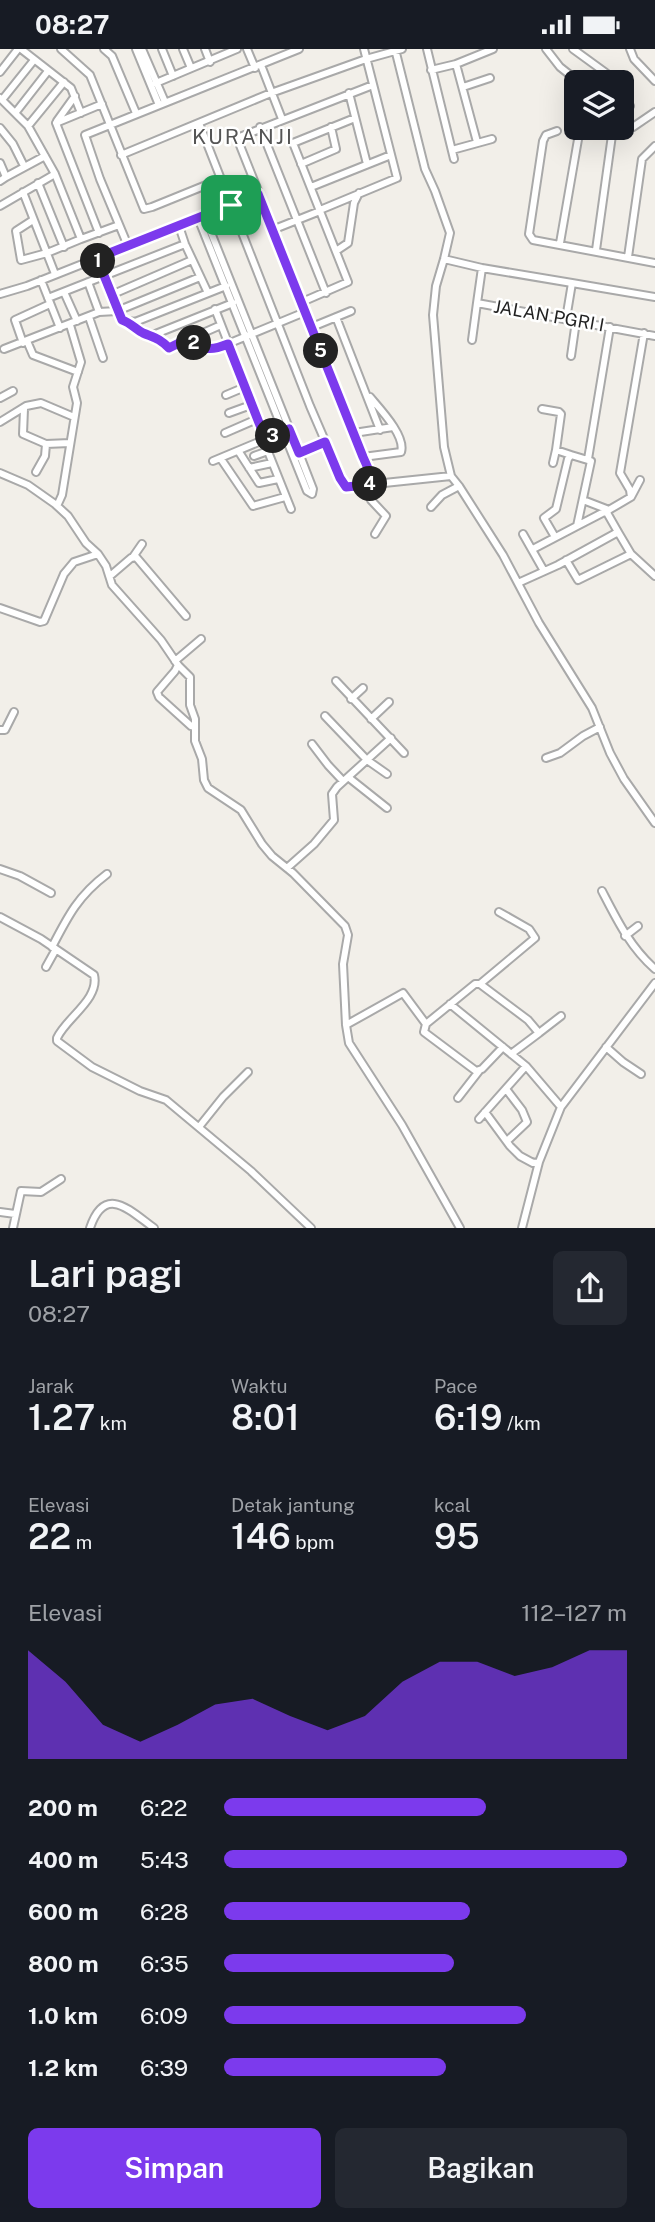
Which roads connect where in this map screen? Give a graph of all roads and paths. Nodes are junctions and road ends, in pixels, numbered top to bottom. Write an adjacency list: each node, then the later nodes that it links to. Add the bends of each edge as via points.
1 (20, 49): 21 (street); 30 (street)
2 (61, 49): 43 (street, via 90,75)
3 (104, 49): 46 (street, via 112,55)
4 (136, 49): 42 (street)
5 (142, 49): 35 (street)
6 (162, 49): 31 (street)
7 (183, 49): 25 (street)
8 (205, 49): 22 (street)
9 (237, 49): 19 (street)
10 (247, 49): 24 (street)
11 (299, 49): 24 (street)
12 (364, 49): 20 (street)
13 (427, 49): 26 (street)
14 (493, 49): 23 (street)
15 (546, 49): 27 (street)
16 (573, 49): 28 (street)
17 (629, 49): 34 (street)
18 (397, 50): 20 (street); 101 (street, via 425,169 448,223)
19 (225, 52): 22 (street)
20 (366, 59): 36 (street); 38 (street)
21 (34, 60): 29 (street); 41 (street)
22 (210, 62): 25 (street)
23 (456, 64): 26 (street); 37 (street)
24 (258, 66): 38 (street); 42 (street)
25 (191, 68): 31 (street)
26 (431, 70): 64 (street)
27 (564, 70)
28 (601, 70)
29 (48, 71): 33 (street); 44 (street)
30 (0, 72)
31 (173, 76): 35 (street)
32 (490, 78): 37 (street)
33 (64, 82): 40 (street); 53 (street)
34 (655, 82)
35 (156, 83): 42 (street)
36 (373, 85): 39 (street); 66 (street)
37 (463, 87): 62 (street)
38 (271, 93): 49 (street); 51 (street)
39 (348, 93): 48 (street); 49 (street)
40 (75, 96): 45 (street); 50 (street)
41 (1, 99): 44 (street)
42 (162, 103): 46 (street)
43 (102, 104): 45 (street); 52 (street)
44 (16, 112): 53 (street)
45 (81, 113): 50 (street)
46 (136, 113): 52 (street)
47 (655, 113): 56 (street)
48 (355, 118): 55 (street); 71 (street)
49 (282, 119): 54 (street)
50 (56, 123): 90 (street)
51 (200, 123): 65 (street); 75 (street)
52 (110, 124): 65 (street); 87 (street, via 85,137)
53 (27, 126): 67 (street)
54 (260, 127): 80 (street, via 237,138); 86 (street)
55 (331, 127): 70 (street, via 336,149); 70 (street, via 294,142)
56 (634, 127)
57 (0, 128): 72 (street)
58 (556, 131): 92 (street, via 543,141 529,234 533,240)
59 (492, 139): 62 (street)
60 (578, 140): 92 (street)
61 (611, 140): 96 (street)
62 (477, 142): 64 (street)
63 (655, 146): 99 (street, via 642,159)
64 (452, 150): 68 (street)
65 (121, 155): 75 (street, via 146,209)
66 (391, 155): 71 (street); 79 (street, via 397,179)
67 (45, 156): 72 (street); 73 (street)
68 (454, 159)
69 (0, 163): 74 (street)
70 (301, 164): 77 (street)
71 (367, 164): 77 (street)
72 (24, 166): 74 (street)
73 (55, 174): 76 (street); 91 (street)
74 (3, 179)
75 (220, 179): 81 (street)
76 (38, 183): 78 (street); 95 (street)
77 (311, 187): 83 (street)
78 (23, 193): 82 (street); 85 (street)
79 (359, 193): 83 (street); 97 (street, via 348,243)
80 (258, 194): 81 (street); 89 (street)
81 (231, 205): 84 (street); 133 (street)
82 (0, 207)
83 (320, 211): 86 (street); 97 (street)
84 (201, 217): 88 (street); 111 (street); 140 (street)
85 (33, 220): 98 (street); 98 (street, via 16,231 21,260)
86 (296, 220): 89 (street); 114 (street)
87 (119, 225): 90 (street); 94 (street)
88 (179, 226): 93 (street); 94 (street)
89 (272, 230): 119 (street)
90 (99, 233): 91 (street)
91 (82, 239): 95 (street)
92 (560, 243): 96 (street)
93 (185, 244): 102 (street); 106 (street)
94 (128, 246): 100 (street)
95 (64, 247): 98 (street)
96 (596, 250): 99 (street)
97 (336, 251): 114 (street, via 348,282)
98 (47, 253): 105 (street)
99 (628, 257): 103 (street)
100 (97, 258): 105 (street); 106 (street)
101 (444, 259): 104 (street); 184 (street, via 433,315 443,438)
102 (192, 260): 107 (street); 116 (street)
103 (655, 263)
104 (482, 268): 110 (street); 121 (street, JALAN PGRI I)
105 (55, 274): 108 (street)
106 (103, 277): 109 (street); 116 (street)
107 (200, 277): 113 (street); 123 (street)
108 (41, 280): 115 (street); 118 (street)
109 (88, 282): 112 (street); 125 (street)
110 (572, 283): 117 (street); 129 (street)
111 (226, 286): 113 (street); 120 (street)
112 (64, 292): 118 (street); 132 (street)
113 (208, 293): 131 (street)
114 (326, 293): 119 (street)
115 (0, 294)
116 (111, 295): 123 (street)
117 (655, 297)
118 (49, 301): 137 (street); 144 (street, via 15,320)
119 (302, 302): 126 (street)
120 (233, 303): 122 (street); 140 (street)
121 (477, 303): 129 (street, JALAN PGRI I); 143 (street)
122 (215, 309): 134 (street); 139 (street)
123 (117, 311): 125 (street); 131 (street)
124 (351, 311): 128 (street)
125 (99, 312): 127 (street)
126 (305, 312): 133 (street); 135 (street)
127 (89, 317): 132 (street); 148 (street)
128 (336, 317): 135 (street); 151 (street)
129 (566, 319): 130 (street, JALAN PGRI I)
130 (576, 321): 136 (street, JALAN PGRI I); 147 (street)
131 (129, 322): 139 (street)
132 (73, 323): 137 (street); 149 (street, via 80,355)
133 (277, 323): 140 (street); 168 (street)
134 (221, 325): 142 (street); 145 (street)
135 (312, 327): 166 (street)
136 (610, 327): 138 (street, JALAN PGRI I); 178 (street)
137 (60, 328): 144 (street)
138 (644, 333): 141 (street, JALAN PGRI I); 190 (street, via 620,473)
139 (153, 335): 142 (street, via 169,348)
140 (249, 335): 145 (street); 163 (street)
141 (655, 336)
142 (187, 339): 145 (street, via 213,350)
143 (472, 340)
144 (25, 342): 146 (street); 149 (street, via 33,355)
145 (228, 344): 150 (street)
146 (4, 349)
147 (570, 356)
148 (103, 358)
149 (78, 372): 159 (street, via 73,387 77,398)
150 (245, 387): 153 (street); 155 (street)
151 (365, 390): 162 (street); 164 (street)
152 (13, 391): 154 (street)
153 (226, 395)
154 (0, 398)
155 (251, 405): 158 (street); 160 (street)
156 (24, 409): 159 (street, via 41,403); 161 (street); 170 (street, via 23,435)
157 (542, 409): 171 (street, via 561,414)
158 (229, 413)
159 (74, 417): 169 (street)
160 (257, 419): 165 (street); 167 (street)
161 (0, 422)
162 (393, 427): 164 (street); 177 (street, via 403,445 401,452)
163 (286, 430): 167 (street); 174 (street); 174 (street, via 307,491 312,494)
164 (380, 430): 166 (street)
165 (225, 433)
166 (354, 433): 177 (street)
167 (264, 439): 172 (street); 173 (street)
168 (325, 442): 174 (street); 187 (street, via 346,487)
169 (70, 443): 170 (street); 192 (street)
170 (47, 445): 182 (street)
171 (556, 450): 175 (street); 180 (street)
172 (268, 451): 176 (street); 179 (street)
173 (239, 452): 181 (street); 189 (street, via 217,460 253,506)
174 (299, 453)
175 (570, 455): 178 (street); 200 (street, via 556,509 544,518)
176 (254, 456)
177 (363, 457): 187 (street)
178 (588, 459): 191 (street, via 592,461)
179 (272, 463): 181 (street); 185 (street)
180 (553, 463)
181 (249, 468): 185 (street, via 260,484)
182 (36, 472)
183 (0, 474): 192 (street, via 28,485)
184 (451, 476): 187 (street); 188 (street)
185 (278, 479): 189 (street)
186 (640, 480): 190 (street)
187 (375, 484): 198 (street, via 371,499 386,516)
188 (459, 486): 193 (street); 210 (street)
189 (285, 497): 194 (street)
190 (631, 497): 195 (street)
191 (583, 500): 195 (street); 196 (street)
192 (57, 506): 203 (street)
193 (431, 506)
194 (291, 509)
195 (608, 511): 196 (street); 197 (street)
196 (577, 526): 200 (street)
197 (618, 532): 204 (street); 206 (street)
198 (375, 534)
199 (523, 534): 202 (street)
200 (555, 537): 202 (street)
201 (142, 544): 205 (street)
202 (533, 549): 207 (street)
203 (98, 554): 208 (street); 211 (street, via 74,562 64,574 44,621)
204 (631, 554): 206 (street, via 579,580); 209 (street)
205 (133, 557): 208 (street); 212 (street)
206 (566, 560): 207 (street)
207 (544, 571): 210 (street)
208 (110, 576): 214 (street, via 112,585)
209 (655, 576)
210 (518, 583): 223 (street)
211 (0, 608)
212 (186, 616)
213 (201, 639): 214 (street)
214 (177, 663): 222 (street, via 190,677); 222 (street, via 157,692)
215 (335, 681): 217 (street)
216 (363, 688): 217 (street)
217 (351, 699): 221 (street)
218 (388, 702): 221 (street)
219 (14, 712): 224 (street, via 5,730)
220 (325, 716): 229 (street)
221 (371, 719): 225 (street)
222 (195, 727): 234 (street, via 208,788 241,810 262,844)
223 (600, 727): 228 (street); 233 (street, via 624,779)
224 (0, 730)
225 (391, 738): 227 (street); 229 (street)
226 (312, 744): 231 (street)
227 (404, 753)
228 (546, 758)
229 (367, 759): 230 (street); 231 (street)
230 (387, 774)
231 (345, 779): 232 (street); 234 (street, via 332,794 334,820)
232 (387, 808)
233 (655, 823)
234 (286, 868): 251 (street, via 345,926)
235 (0, 869): 238 (street)
236 (107, 874): 243 (street, via 71,909)
237 (602, 891): 242 (street)
238 (51, 893)
239 (499, 912): 247 (street, via 529,929 535,938)
240 (0, 917): 243 (street)
241 (638, 926): 242 (street)
242 (625, 936): 245 (street)
243 (54, 948): 244 (street); 265 (street, via 95,979 86,1002 57,1035 57,1041 92,1067 163,1098)
244 (46, 967)
245 (655, 969)
246 (655, 983): 254 (street)
247 (480, 984): 248 (street); 252 (street)
248 (450, 1004): 250 (street); 253 (street)
249 (561, 1016): 252 (street)
250 (426, 1024): 251 (street, via 403,993); 257 (street, via 424,1032)
251 (346, 1025): 275 (street, via 352,1049 402,1125)
252 (539, 1033): 255 (street)
253 (503, 1047): 255 (street); 257 (street)
254 (606, 1047): 259 (street); 262 (street)
255 (511, 1054): 256 (street)
256 (526, 1066): 260 (street); 262 (street)
257 (479, 1071): 261 (street)
258 (248, 1072): 265 (street)
259 (641, 1074)
260 (506, 1089): 263 (street); 266 (street, via 527,1122)
261 (458, 1098)
262 (561, 1107): 267 (street)
263 (485, 1112): 264 (street); 266 (street)
264 (479, 1119)
265 (199, 1127): 274 (street)
266 (507, 1141): 267 (street, via 526,1161)
267 (539, 1162): 276 (street)
268 (61, 1179): 270 (street, via 41,1192 21,1191)
269 (0, 1212): 270 (street)
270 (15, 1214): 271 (street)
271 (13, 1228)
272 (89, 1228): 273 (street, via 99,1209 113,1203)
273 (154, 1228)
274 (311, 1228)
275 (460, 1228)
276 (522, 1228)

